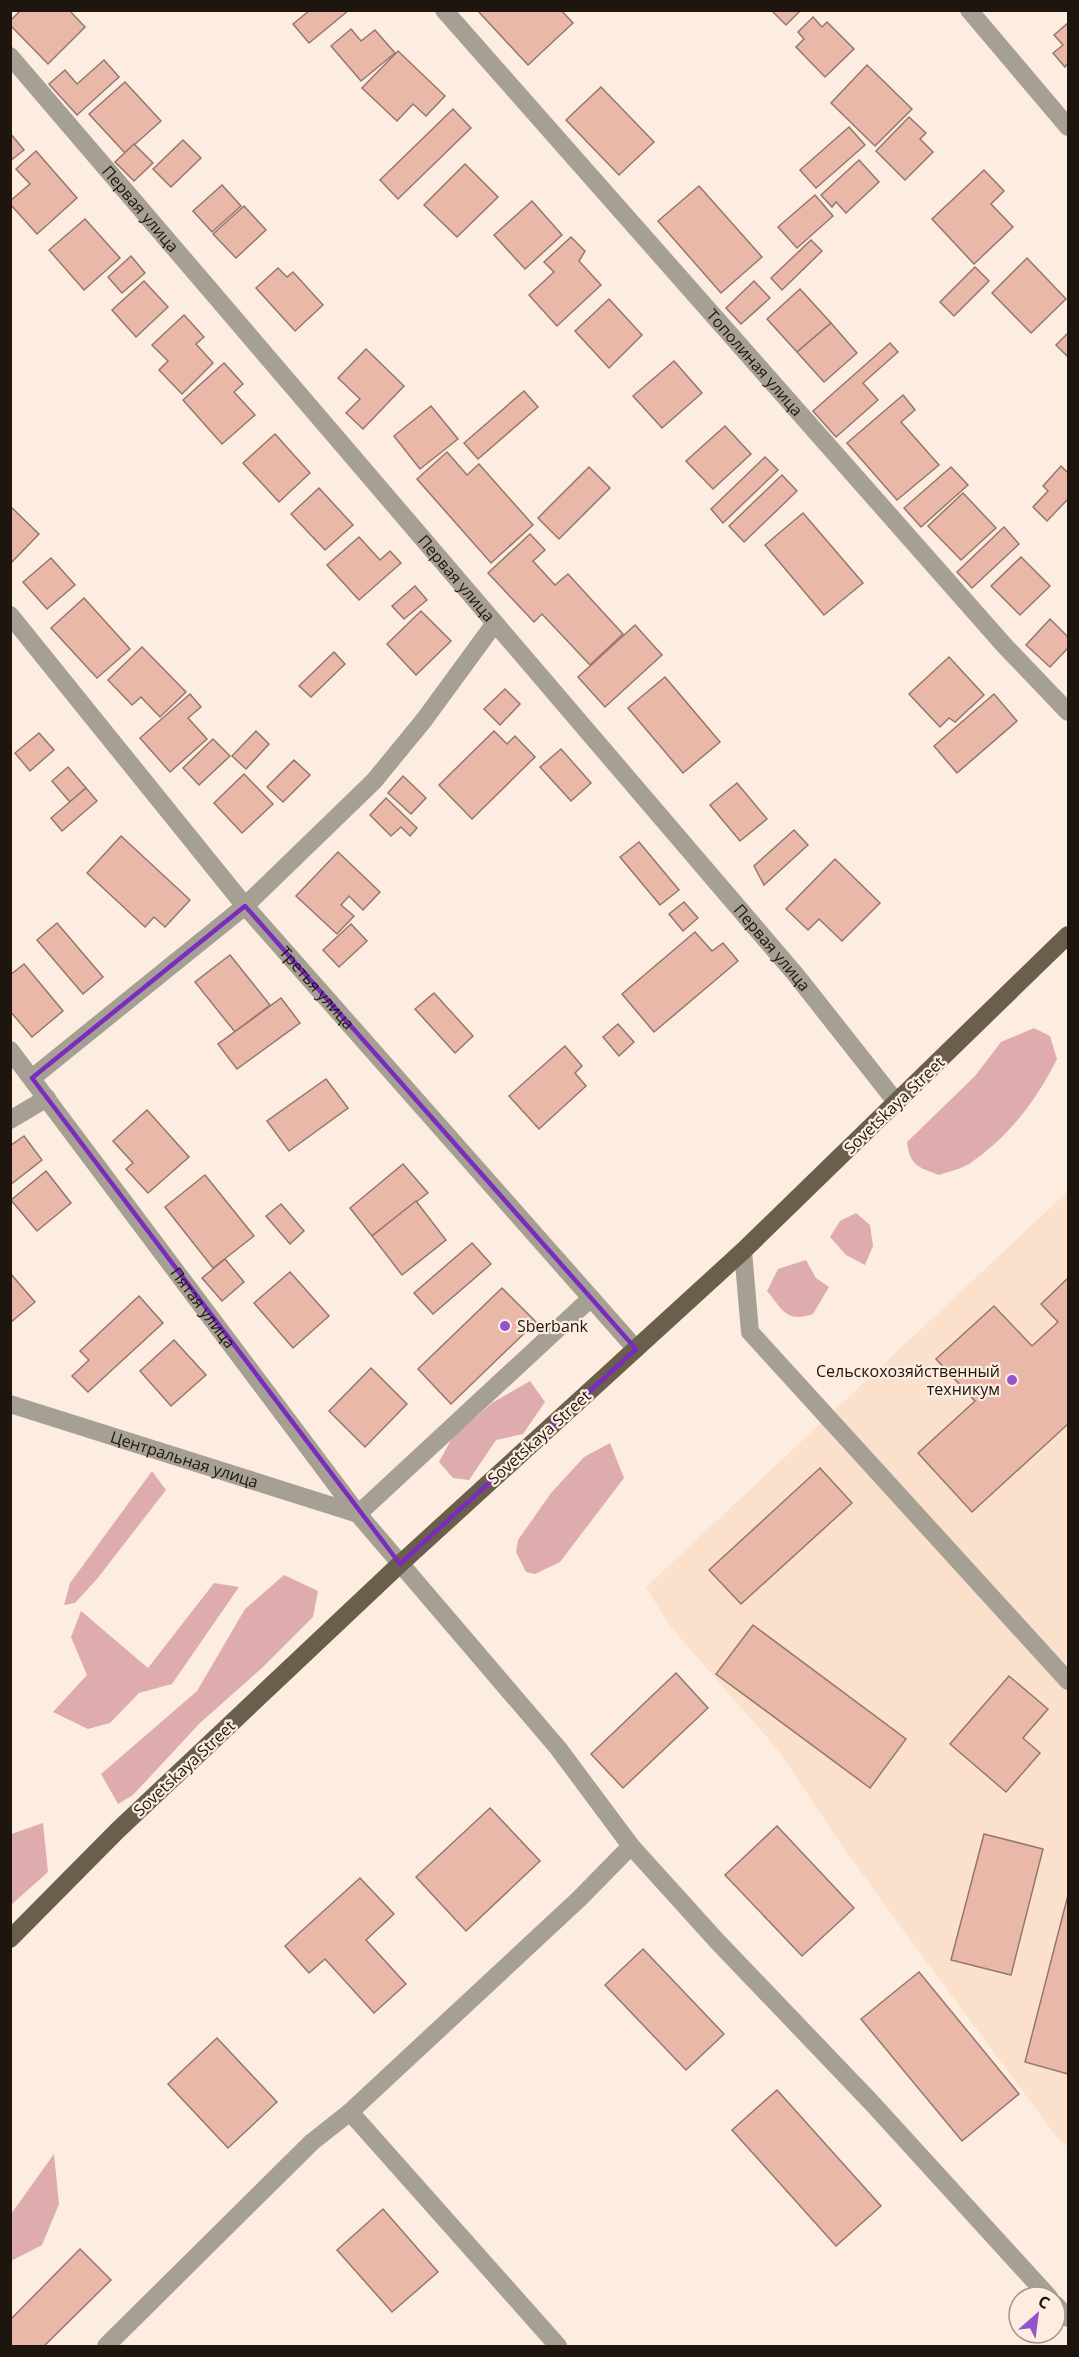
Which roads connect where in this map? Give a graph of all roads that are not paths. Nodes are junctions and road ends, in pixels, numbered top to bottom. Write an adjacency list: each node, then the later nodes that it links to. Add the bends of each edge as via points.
1 (444, 10): 7 (street, Тополиная улица, via 1004,645)
2 (969, 10): 4 (street)
3 (10, 56): 6 (street, Первая улица)
4 (1068, 127)
5 (10, 615): 8 (street, Третья улица)
6 (495, 622): 8 (street, via 374,781); 13 (street, Первая улица, via 796,975)
7 (1068, 712)
8 (245, 906): 11 (street); 16 (street, Третья улица)
9 (1068, 936): 13 (main road, Sovetskaya Street)
10 (10, 1050): 11 (street, Пятая улица)
11 (32, 1078): 12 (street, Пятая улица)
12 (47, 1098): 14 (street); 19 (street, Пятая улица)
13 (897, 1103): 15 (main road, Sovetskaya Street)
14 (10, 1120)
15 (743, 1251): 17 (main road, Sovetskaya Street); 21 (street, via 750,1332)
16 (591, 1298): 17 (street, Третья улица); 19 (street)
17 (636, 1349): 20 (main road, Sovetskaya Street)
18 (10, 1404): 19 (street, Центральная улица)
19 (357, 1514): 20 (street, Пятая улица)
20 (400, 1564): 22 (street, Пятая улица, via 558,1748); 23 (main road, Sovetskaya Street, via 118,1830)
21 (1068, 1681)
22 (631, 1846): 24 (street); 25 (street, Пятая улица)
23 (10, 1939)
24 (350, 2112): 26 (street, via 312,2142); 27 (street)
25 (1038, 2285)
26 (106, 2346)
27 (558, 2346)

